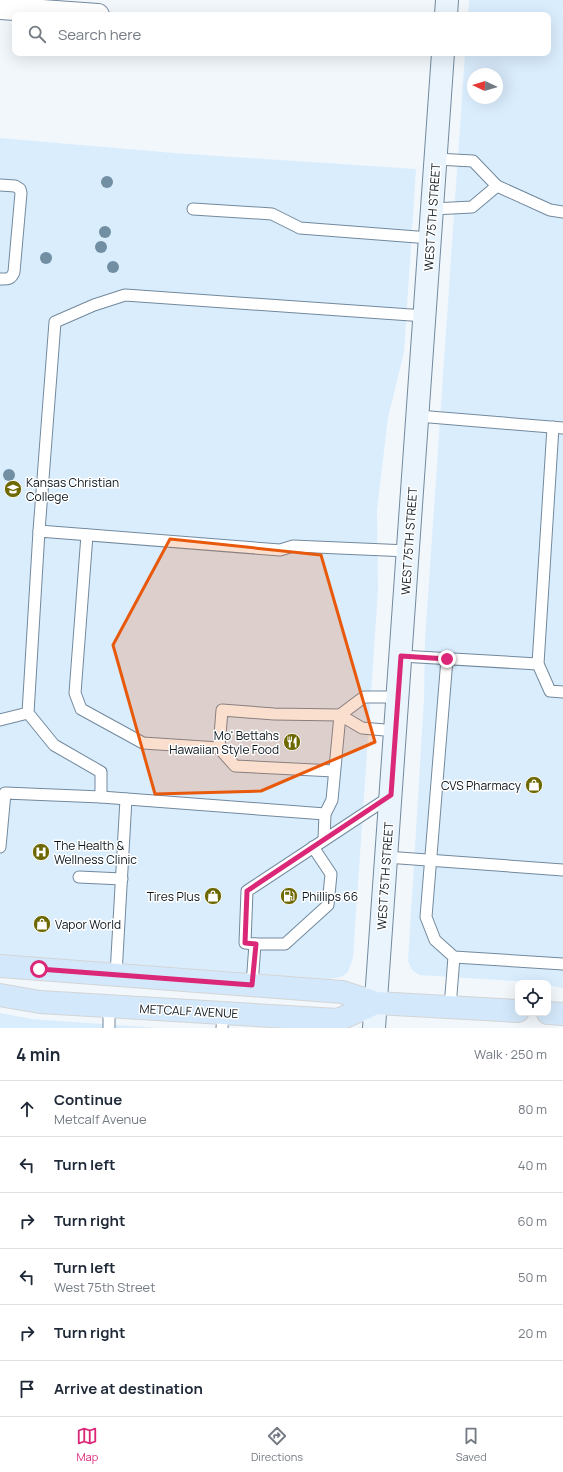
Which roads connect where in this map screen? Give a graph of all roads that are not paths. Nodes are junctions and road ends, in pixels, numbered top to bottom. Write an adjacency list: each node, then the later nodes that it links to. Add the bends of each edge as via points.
1 (447, 0): 4 (main road)
2 (0, 8): 3 (street)
3 (56, 12)
4 (446, 12)
5 (443, 56): 6 (main road, WEST 75TH STREET)
6 (436, 159): 8 (lane, via 472,162); 9 (main road, WEST 75TH STREET)
7 (0, 185): 13 (lane, via 15,186 21,193 14,272 8,279)
8 (497, 186): 9 (lane, via 472,207); 11 (lane, via 550,210)
9 (433, 209): 12 (main road, WEST 75TH STREET)
10 (193, 210): 12 (lane, via 272,214 300,228)
11 (563, 212)
12 (430, 238): 14 (main road, WEST 75TH STREET)
13 (0, 279)
14 (425, 316): 15 (main road, WEST 75TH STREET); 17 (lane, via 125,295 55,322)
15 (418, 416): 16 (lane); 19 (main road, WEST 75TH STREET)
16 (558, 428): 22 (lane)
17 (39, 531): 18 (lane); 25 (lane)
18 (88, 535): 19 (lane, via 280,550 293,546); 29 (lane, via 75,693 81,709 143,743)
19 (408, 551): 20 (main road, WEST 75TH STREET)
20 (401, 656): 21 (lane); 24 (main road, WEST 75TH STREET)
21 (447, 659): 22 (lane); 39 (lane)
22 (538, 664): 23 (lane, via 550,691)
23 (563, 692)
24 (398, 697): 26 (lane, via 364,697); 28 (main road, WEST 75TH STREET)
25 (28, 713): 27 (lane); 32 (lane, via 54,745 100,772)
26 (340, 715): 28 (lane, via 362,728); 29 (lane, via 222,710); 30 (lane)
27 (0, 720)
28 (396, 731): 31 (main road, WEST 75TH STREET)
29 (220, 748): 30 (lane, via 235,766)
30 (334, 771): 34 (lane, via 332,800)
31 (391, 795): 35 (lane); 38 (main road, WEST 75TH STREET)
32 (101, 797): 33 (lane); 37 (lane, via 5,793)
33 (126, 798): 34 (lane); 42 (lane)
34 (325, 814): 35 (lane)
35 (324, 839): 36 (lane)
36 (313, 846): 43 (lane, via 247,891 245,943); 43 (lane, via 331,874 328,905 285,944)
37 (0, 847)
38 (386, 857): 39 (lane); 50 (main road, WEST 75TH STREET)
39 (431, 860): 40 (lane); 44 (lane, via 426,918 435,940)
40 (563, 870)
41 (79, 877): 42 (lane)
42 (122, 879): 47 (lane)
43 (256, 944): 48 (lane)
44 (454, 957): 45 (lane); 52 (lane)
45 (563, 964)
46 (0, 966): 47 (main road, METCALF AVENUE)
47 (116, 974): 48 (main road, METCALF AVENUE)
48 (252, 985): 50 (main road, METCALF AVENUE, via 342,992)
49 (0, 995): 51 (main road, METCALF AVENUE, via 40,1002)
50 (376, 1003): 52 (main road, METCALF AVENUE); 56 (main road, METCALF AVENUE, via 338,1020); 58 (main road, WEST 75TH STREET)
51 (109, 1006): 56 (main road, METCALF AVENUE); 57 (lane)
52 (450, 1007): 53 (main road, METCALF AVENUE)
53 (515, 1011)
54 (551, 1013): 55 (main road)
55 (563, 1014)
56 (222, 1021)
57 (109, 1028)
58 (374, 1028)

